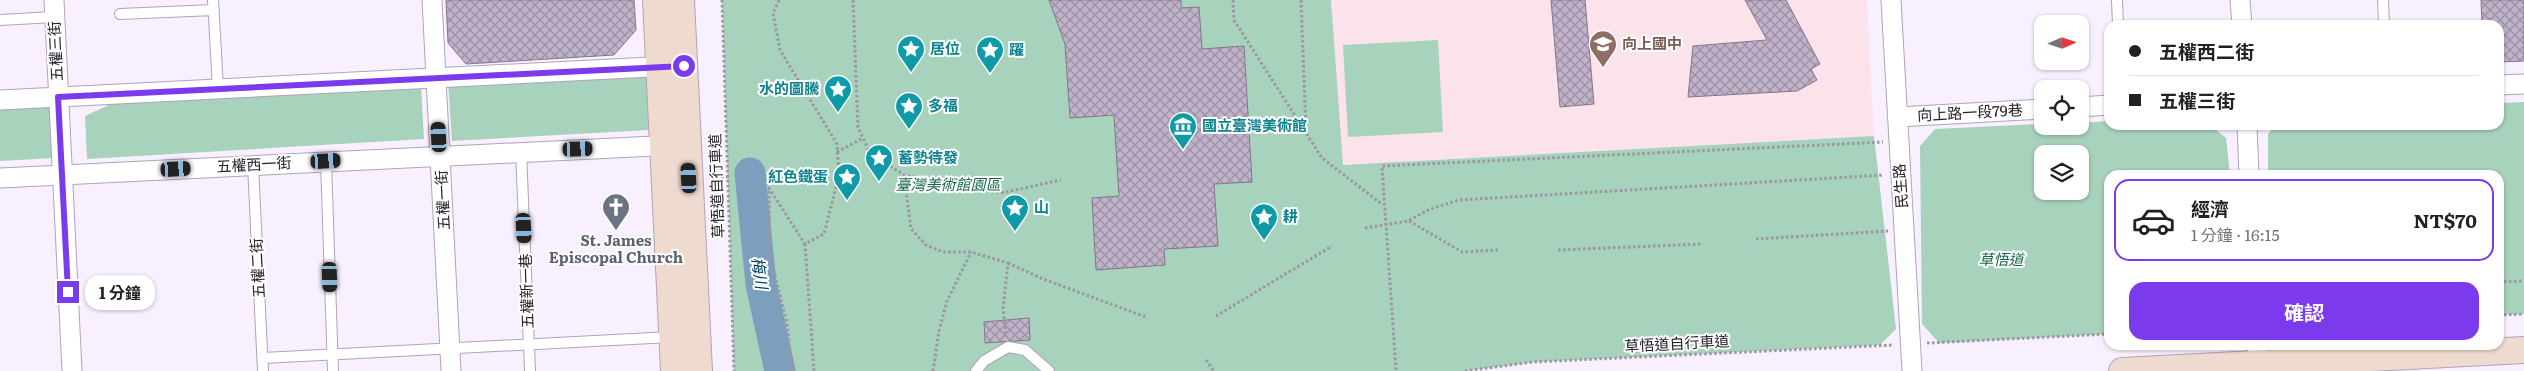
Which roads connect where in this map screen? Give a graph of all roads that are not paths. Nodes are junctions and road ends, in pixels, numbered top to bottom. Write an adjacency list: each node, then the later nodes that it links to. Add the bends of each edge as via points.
1 (432, 0): 16 (street, 五權一街)
2 (656, 0): 15 (main road)
3 (681, 0): 15 (main road)
4 (1891, 0): 25 (street, 民生路)
5 (2117, 0): 12 (lane)
6 (2240, 0): 13 (street)
7 (2383, 0): 14 (lane)
8 (214, 5): 10 (lane); 19 (lane)
9 (54, 9): 11 (lane); 20 (street, 五權三街)
10 (120, 14)
11 (0, 20)
12 (2118, 20)
13 (2242, 20)
14 (2384, 20)
15 (672, 66): 16 (street); 27 (main road)
16 (436, 78): 19 (street); 29 (street, 五權一街)
17 (2524, 84): 18 (street)
18 (2504, 85)
19 (218, 89): 20 (street)
20 (58, 97): 21 (street); 33 (street, 五權三街)
21 (0, 100)
22 (2104, 106): 23 (street)
23 (2089, 107)
24 (2034, 109): 25 (street, 向上路一段79巷)
25 (1897, 117): 51 (street, 民生路)
26 (2247, 130): 32 (street)
27 (676, 146): 28 (street, 五權西一街); 35 (main road); 48 (main road)
28 (521, 151): 29 (street, 五權西一街); 36 (lane, 五權新一巷)
29 (440, 156): 30 (street, 五權西一街); 37 (street, 五權一街)
30 (326, 161): 31 (street, 五權西一街); 39 (lane)
31 (253, 165): 33 (street, 五權西一街); 41 (lane, 五權二街)
32 (2249, 170)
33 (62, 174): 34 (street, 五權西一街); 42 (street, 五權三街)
34 (0, 178)
35 (672, 337): 36 (lane); 47 (main road)
36 (529, 344): 37 (lane); 46 (lane, 五權新一巷)
37 (450, 348): 39 (lane); 45 (street, 五權一街)
38 (2524, 350): 40 (main road)
39 (333, 354): 41 (lane); 44 (lane)
40 (2257, 355): 52 (main road)
41 (262, 358): 43 (lane, 五權二街)
42 (72, 371)
43 (263, 371)
44 (334, 371)
45 (451, 371)
46 (530, 371)
47 (674, 371)
48 (700, 371)
49 (976, 371): 50 (lane, via 984,361 1008,347 1025,350)
50 (1049, 371)
51 (1912, 371)
52 (2122, 371)

